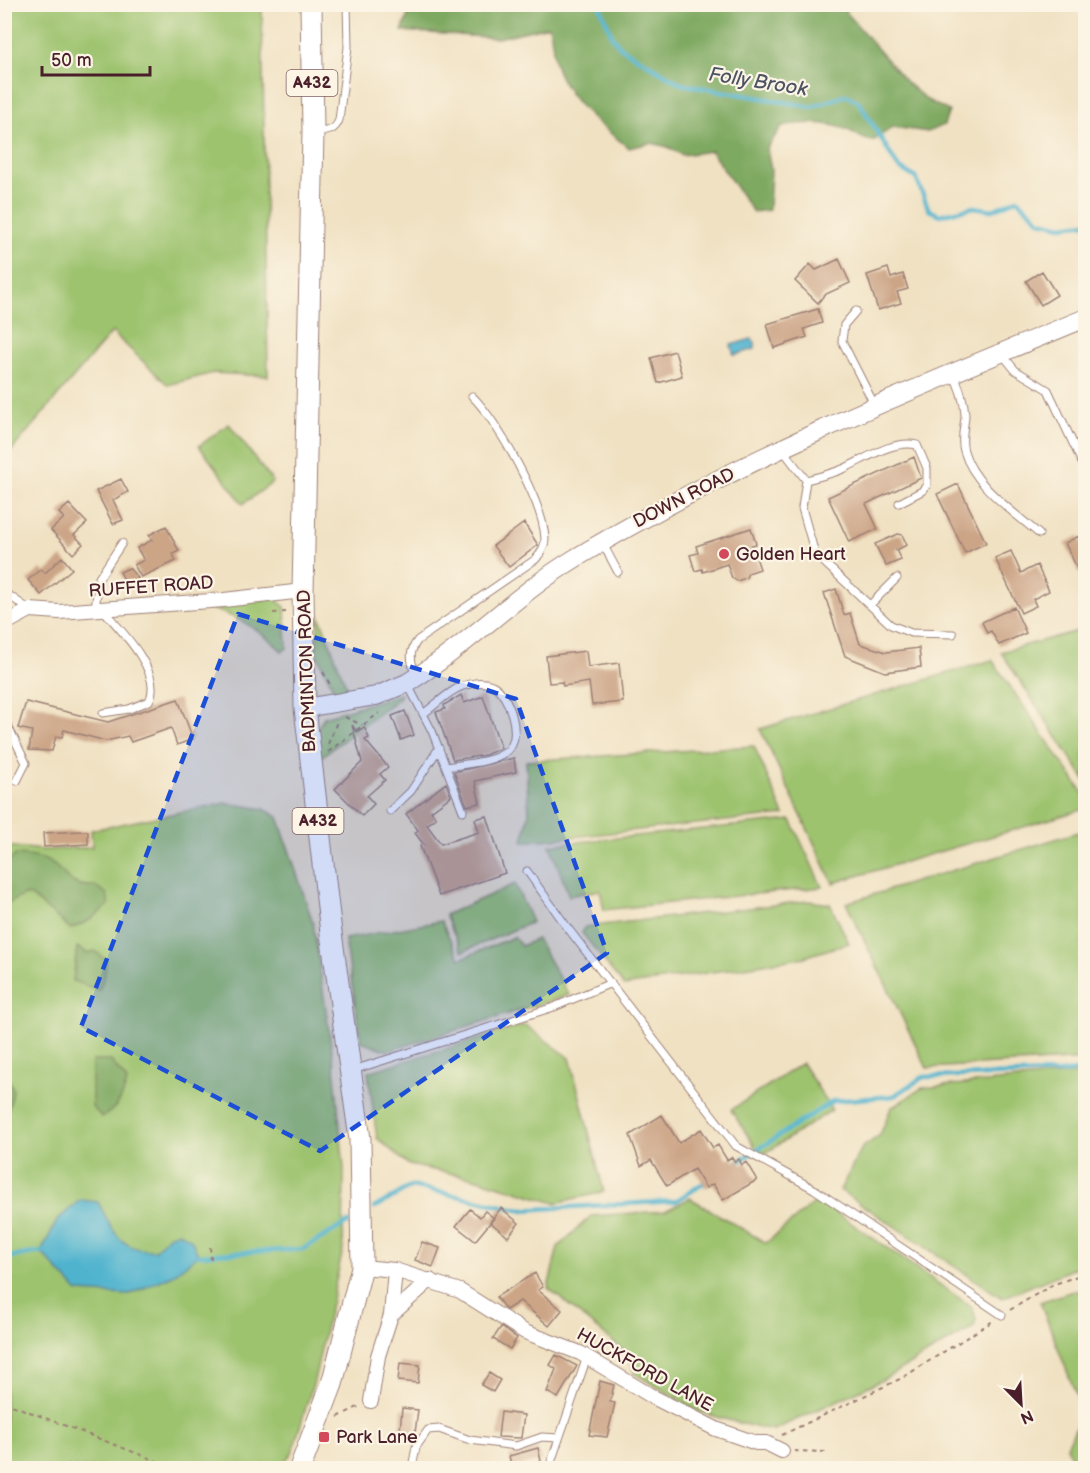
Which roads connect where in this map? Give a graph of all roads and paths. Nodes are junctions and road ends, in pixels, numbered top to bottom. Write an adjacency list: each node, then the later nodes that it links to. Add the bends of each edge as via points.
1 (311, 4): 3 (main road, BADMINTON ROAD / A432)
2 (347, 4): 3 (lane, via 348,47 339,120 331,130)
3 (313, 132): 20 (main road, BADMINTON ROAD / A432)
4 (856, 311): 9 (lane, via 844,325 842,341)
5 (1086, 318): 6 (street, DOWN ROAD)
6 (1001, 352): 7 (street, DOWN ROAD); 11 (lane, via 1015,370 1048,390)
7 (953, 373): 9 (street, DOWN ROAD); 14 (lane, via 962,395 962,438 970,465 998,498)
8 (472, 396): 30 (lane, via 495,423 539,513 545,540 543,550 536,559 418,640 411,649)
9 (875, 408): 10 (street, DOWN ROAD)
10 (782, 449): 12 (lane); 15 (street, DOWN ROAD, via 660,508)
11 (1086, 471)
12 (806, 480): 13 (lane, via 840,471 908,443 917,446 927,468 927,485); 22 (lane, via 802,508 815,554)
13 (899, 503)
14 (1039, 534)
15 (602, 542): 17 (lane); 30 (street, DOWN ROAD)
16 (122, 543): 23 (lane, via 99,578)
17 (618, 572)
18 (897, 578): 22 (lane)
19 (4, 591): 24 (lane)
20 (303, 591): 21 (street, RUFFET ROAD); 31 (main road, BADMINTON ROAD / A432)
21 (273, 593): 23 (street, RUFFET ROAD); 25 (path, via 288,605)
22 (870, 605): 29 (lane, via 891,625 911,633)
23 (98, 608): 24 (street, RUFFET ROAD); 33 (lane, via 147,666 154,686 149,701 140,706)
24 (30, 610): 28 (street)
25 (289, 612): 26 (path); 27 (path)
26 (273, 613)
27 (289, 621)
28 (4, 624)
29 (953, 634)
30 (411, 680): 31 (street, DOWN ROAD, via 376,696); 34 (lane)
31 (304, 708): 46 (main road, BADMINTON ROAD / A432)
32 (381, 711): 37 (path)
33 (103, 713)
34 (423, 714): 38 (lane); 40 (lane, via 457,689 480,682 501,690 507,703 514,740 510,749 500,755)
35 (340, 715): 37 (path)
36 (4, 718): 41 (lane, via 26,763)
37 (363, 725): 39 (path)
38 (439, 748): 40 (lane); 43 (lane, via 411,791)
39 (323, 755)
40 (446, 767): 42 (lane)
41 (17, 781)
42 (463, 810)
43 (390, 811)
44 (527, 871): 45 (lane)
45 (611, 983): 46 (lane, via 554,1007); 54 (lane, via 736,1146 814,1189)
46 (350, 1070): 49 (main road, BADMINTON ROAD / A432, via 360,1139)
47 (210, 1246): 48 (path)
48 (211, 1260)
49 (362, 1267): 50 (street, HUCKFORD LANE); 58 (main road, BADMINTON ROAD / A432)
50 (395, 1270): 52 (street, HUCKFORD LANE); 53 (street)
51 (1086, 1274): 54 (path, via 1052,1285)
52 (430, 1280): 53 (street); 55 (street, HUCKFORD LANE, via 460,1291 525,1332)
53 (391, 1315): 56 (street, via 378,1356)
54 (1002, 1315): 60 (path, via 902,1378)
55 (586, 1357): 59 (lane); 60 (street, HUCKFORD LANE, via 716,1430)
56 (371, 1401): 58 (path)
57 (4, 1402): 63 (path)
58 (317, 1428): 64 (main road, BADMINTON ROAD / A432)
59 (560, 1438): 65 (lane, via 542,1437 516,1446 428,1430 416,1447); 66 (lane)
60 (766, 1443): 61 (street, HUCKFORD LANE)
61 (782, 1451): 62 (path)
62 (827, 1452)
63 (175, 1468)
64 (300, 1468)
65 (412, 1468)
66 (549, 1468)

